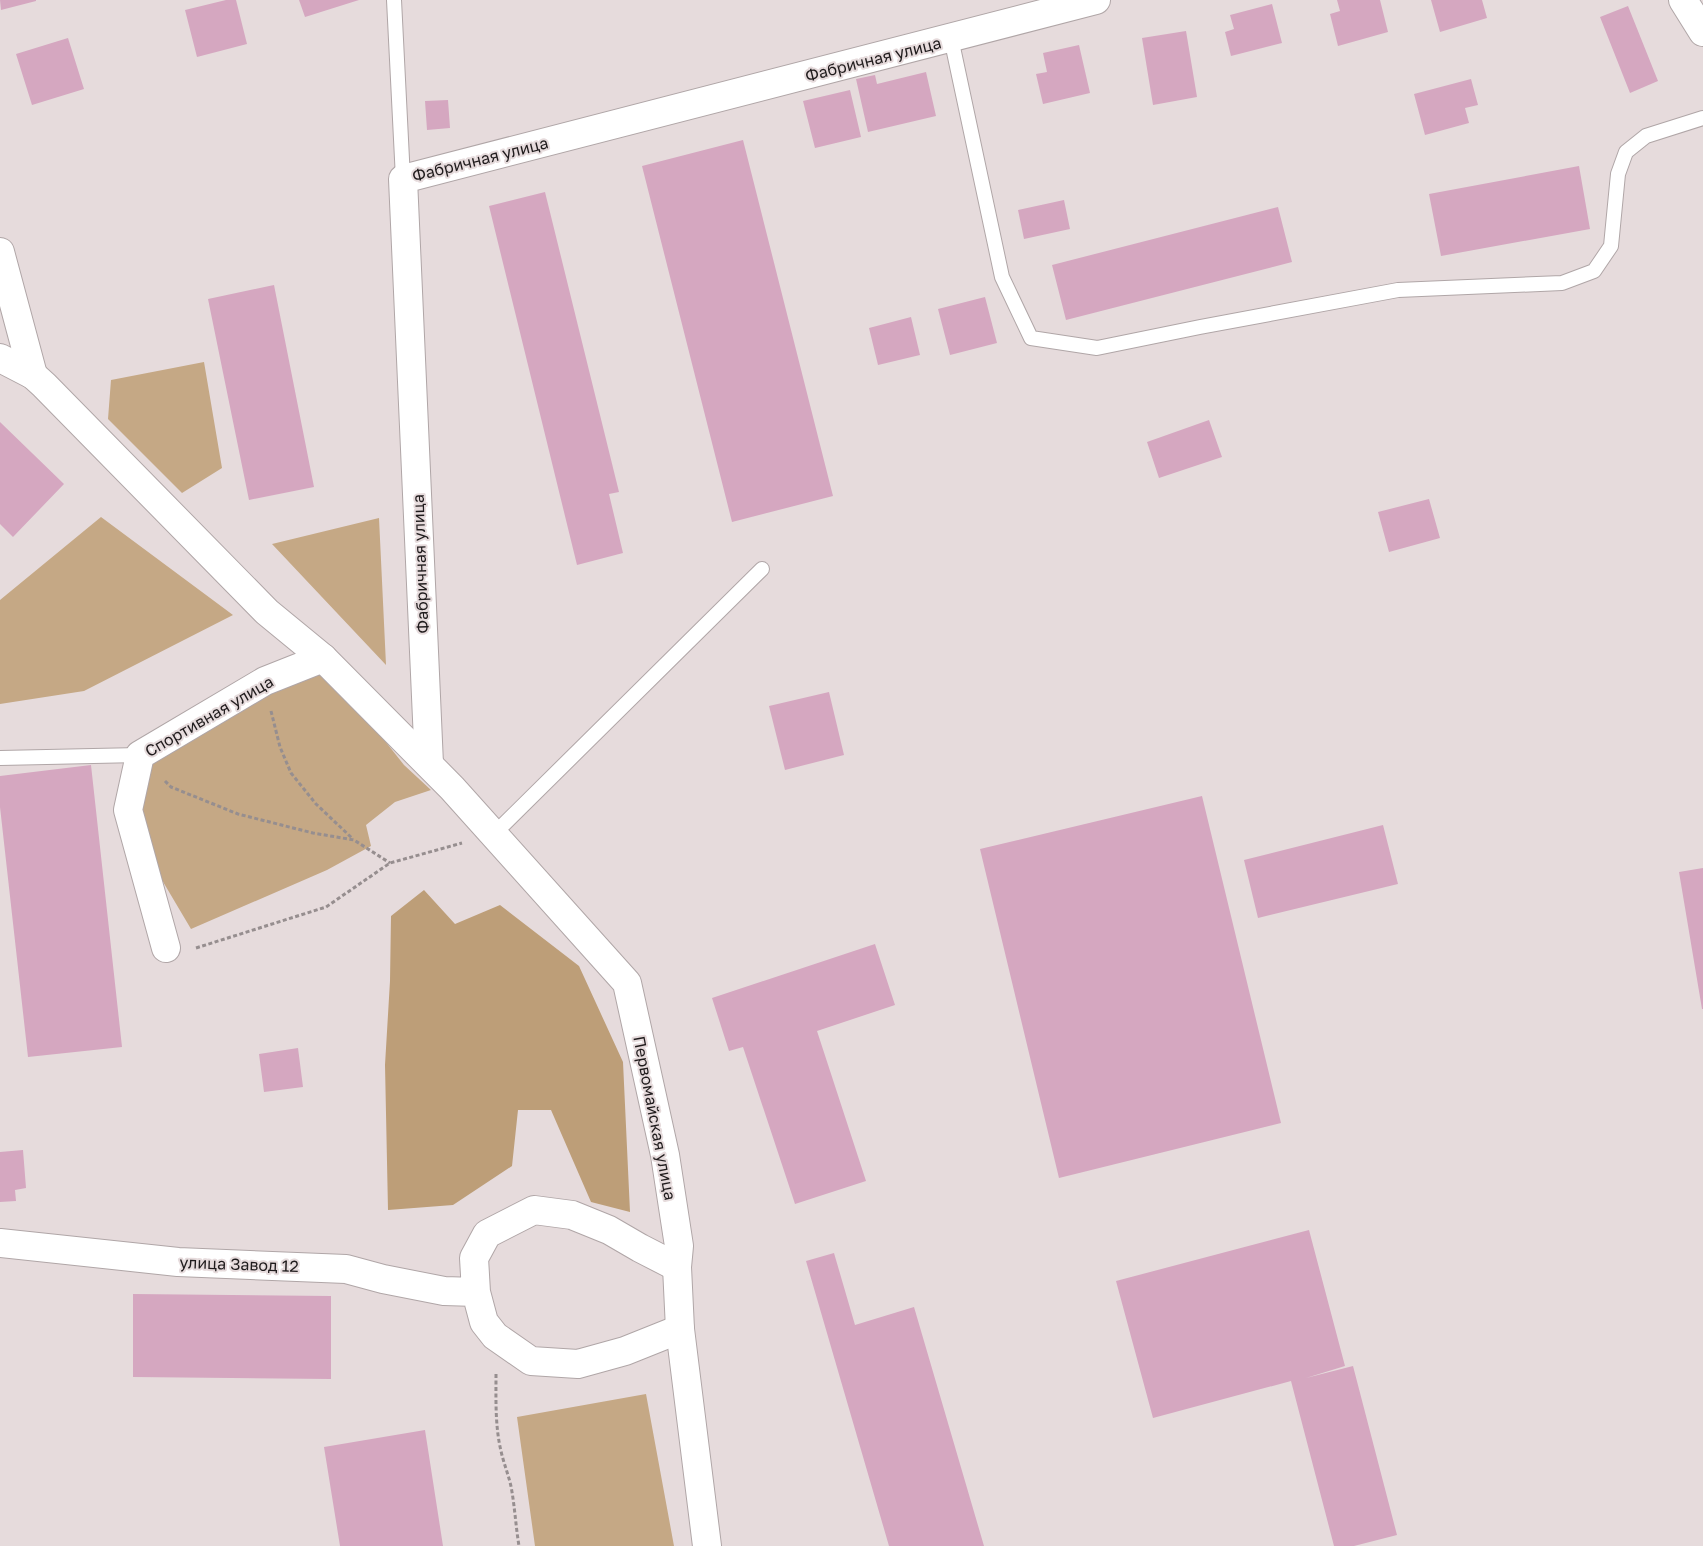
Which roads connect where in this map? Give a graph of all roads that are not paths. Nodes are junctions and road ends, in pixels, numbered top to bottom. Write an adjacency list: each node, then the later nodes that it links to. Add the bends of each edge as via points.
1 (394, 0): 7 (lane)
2 (1096, 0): 5 (street, Фабричная улица)
3 (1683, 0): 4 (street)
4 (1703, 32)
5 (951, 38): 6 (lane, via 1002,277 1031,338 1097,348 1398,290 1562,283 1594,271 1610,246 1618,174 1626,152 1646,136); 7 (street, Фабричная улица)
6 (1703, 118)
7 (403, 180): 15 (street, Фабричная улица)
8 (0, 252): 10 (street)
9 (0, 358): 10 (street)
10 (33, 375): 12 (street, via 267,612)
11 (762, 569): 16 (lane)
12 (323, 658): 13 (street, Спортивная улица, via 265,681); 15 (street)
13 (140, 755): 14 (lane); 17 (street, Спортивная улица, via 128,810)
14 (0, 758)
15 (429, 764): 16 (street, Первомайская улица)
16 (494, 834): 19 (street, Первомайская улица, via 627,983 665,1155 679,1246)
17 (166, 948)
18 (0, 1243): 20 (street, улица Завод 12, via 178,1262 346,1269 444,1291)
19 (677, 1267): 20 (street, via 610,1230 572,1215 534,1210 487,1234 474,1258); 21 (street, Первомайская улица)
20 (476, 1292): 21 (street, via 484,1322 495,1336 531,1361 578,1364 625,1351)
21 (680, 1330): 22 (street, Первомайская улица)
22 (708, 1546)

